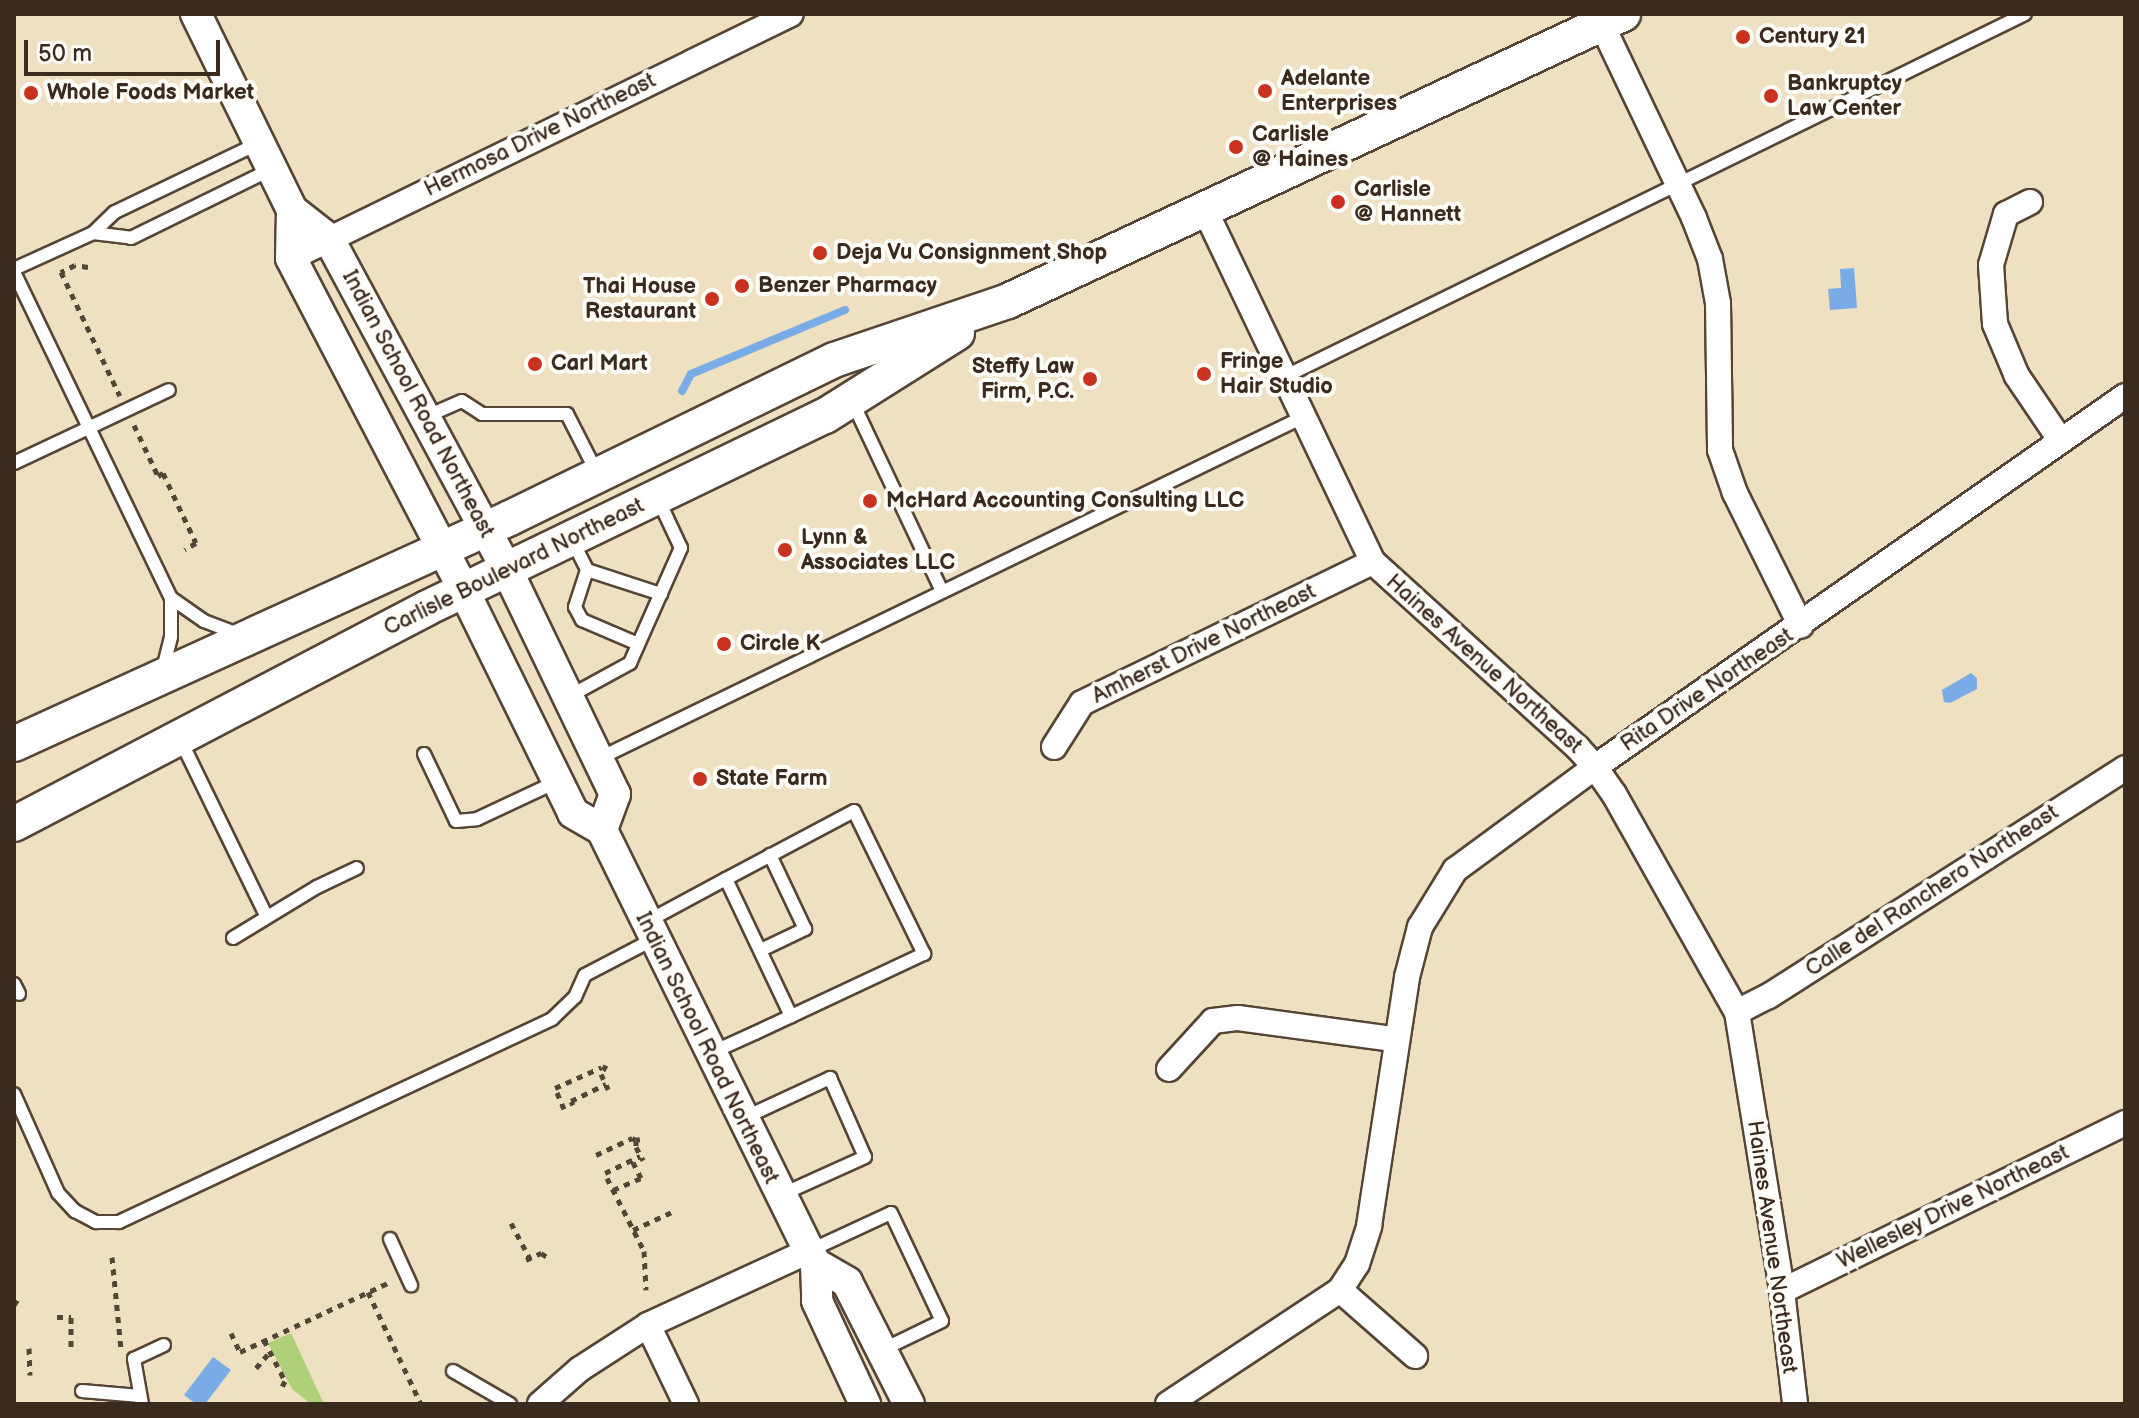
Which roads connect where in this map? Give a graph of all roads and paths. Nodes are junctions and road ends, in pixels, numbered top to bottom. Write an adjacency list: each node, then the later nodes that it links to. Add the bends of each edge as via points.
1 (196, 14): 5 (street, Indian School Road Northeast)
2 (791, 14): 11 (street, Hermosa Drive Northeast)
3 (2025, 14): 6 (lane)
4 (1612, 20): 6 (street); 8 (main road, Carlisle Boulevard Northeast)
5 (266, 156): 9 (street, Indian School Road Northeast); 10 (lane, via 115,212); 10 (lane, via 131,238)
6 (1678, 185): 16 (lane); 40 (street, via 1710,259 1718,303 1720,450 1735,493)
7 (2030, 202): 25 (street, via 2006,214 1991,265 1995,324 2017,376)
8 (1204, 208): 15 (main road, Carlisle Boulevard Northeast); 16 (street, Haines Avenue Northeast)
9 (292, 210): 11 (street, Indian School Road Northeast); 12 (street, Indian School Road Northeast)
10 (93, 233): 14 (lane)
11 (329, 239): 12 (street, Hermosa Drive Northeast); 21 (street, Indian School Road Northeast)
12 (291, 258): 32 (street, Indian School Road Northeast)
13 (88, 267): 19 (path, via 75,265 61,272)
14 (14, 271): 24 (lane)
15 (1008, 301): 20 (main road, Carlisle Boulevard Northeast); 27 (main road, Carlisle Boulevard Northeast, via 834,360)
16 (1284, 377): 22 (street, Haines Avenue Northeast)
17 (169, 390): 24 (lane)
18 (2125, 396): 25 (street, Rita Drive Northeast)
19 (121, 397)
20 (851, 399): 28 (main road, Carlisle Boulevard Northeast); 37 (lane)
21 (424, 417): 27 (lane, via 462,401 482,414 567,414); 29 (street, Indian School Road Northeast)
22 (1303, 417): 33 (street, Haines Avenue Northeast); 37 (lane)
23 (132, 422): 31 (path, via 196,543)
24 (89, 428): 26 (lane); 39 (lane)
25 (2061, 441): 40 (street, Rita Drive Northeast)
26 (14, 463)
27 (598, 474): 29 (main road, Carlisle Boulevard Northeast)
28 (657, 497): 30 (main road, Carlisle Boulevard Northeast); 38 (lane, via 681,548)
29 (485, 529): 32 (main road, Carlisle Boulevard Northeast); 34 (street, Indian School Road Northeast)
30 (571, 538): 34 (main road, Carlisle Boulevard Northeast); 35 (lane)
31 (185, 549)
32 (442, 550): 36 (street, Indian School Road Northeast); 41 (main road, Carlisle Boulevard Northeast)
33 (1373, 562): 47 (street, Amherst Drive Northeast, via 1082,703); 50 (street, Haines Avenue Northeast)
34 (507, 570): 36 (main road, Carlisle Boulevard Northeast); 44 (street, Indian School Road Northeast)
35 (587, 570): 38 (lane, via 622,588); 42 (lane, via 575,607 582,620 608,625)
36 (464, 591): 45 (main road, Carlisle Boulevard Northeast); 52 (street, Indian School Road Northeast)
37 (942, 591): 49 (lane)
38 (661, 594): 42 (lane)
39 (171, 598): 41 (lane, via 204,621); 43 (lane, via 171,637)
40 (1801, 626): 50 (street, Rita Drive Northeast)
41 (250, 638): 43 (main road, Carlisle Boulevard Northeast)
42 (638, 644): 44 (lane, via 630,663)
43 (159, 680): 46 (main road, Carlisle Boulevard Northeast)
44 (568, 697): 49 (street, Indian School Road Northeast)
45 (180, 739): 53 (main road, Carlisle Boulevard Northeast); 58 (lane)
46 (14, 744)
47 (1054, 747)
48 (424, 754): 52 (lane, via 456,821 477,819)
49 (598, 759): 54 (street, Indian School Road Northeast, via 615,794)
50 (1595, 767): 62 (street, Haines Avenue Northeast); 64 (street, Rita Drive Northeast, via 1455,870 1420,927)
51 (2125, 768): 62 (street, Calle del Ranchero Northeast)
52 (558, 781): 54 (street, Indian School Road Northeast, via 573,813)
53 (14, 824)
54 (602, 830): 59 (street, Indian School Road Northeast)
55 (770, 855): 57 (lane); 61 (lane, via 805,929); 63 (lane, via 854,811 924,954)
56 (357, 868): 58 (lane)
57 (726, 879): 59 (lane); 61 (lane)
58 (266, 915): 60 (lane)
59 (650, 930): 65 (street, Indian School Road Northeast); 67 (lane, via 585,975 575,997 552,1019 119,1222 96,1222 58,1193)
60 (233, 938)
61 (761, 950): 63 (lane)
62 (1737, 1012): 87 (street, Haines Avenue Northeast)
63 (791, 1016): 65 (lane)
64 (1394, 1039): 66 (street, via 1238,1018 1213,1021); 86 (street, Rita Drive Northeast, via 1369,1226 1357,1264)
65 (710, 1054): 70 (street, Indian School Road Northeast)
66 (1169, 1069)
67 (14, 1094)
68 (573, 1105): 69 (path, via 571,1101 607,1086 604,1066 555,1088)
69 (564, 1109)
70 (742, 1118): 75 (street, Indian School Road Northeast); 75 (lane, via 830,1078 865,1157)
71 (2125, 1123): 87 (street, Wellesley Drive Northeast)
72 (596, 1155): 73 (path, via 638,1139 642,1158)
73 (632, 1160): 74 (path, via 606,1176); 74 (path, via 641,1178)
74 (613, 1190): 78 (path)
75 (780, 1195): 82 (street, Indian School Road Northeast)
76 (676, 1210): 78 (path)
77 (511, 1223): 81 (path, via 528,1259 541,1253)
78 (633, 1230): 85 (path, via 644,1251)
79 (390, 1239): 84 (lane)
80 (112, 1257): 95 (path)
81 (549, 1258)
82 (812, 1258): 90 (street); 97 (street, Indian School Road Northeast, via 847,1282); 97 (lane, via 891,1213 942,1321); 110 (street, Indian School Road Northeast, via 817,1301)
83 (390, 1282): 88 (path)
84 (411, 1285)
85 (646, 1290)
86 (1340, 1290): 99 (street); 112 (street, Rita Drive Northeast)
87 (1782, 1291): 113 (street, Haines Avenue Northeast)
88 (368, 1292): 92 (path); 106 (path)
89 (57, 1317): 96 (path, via 71,1317)
90 (648, 1325): 108 (street, via 580,1369); 109 (street)
91 (231, 1333): 92 (path, via 240,1352)
92 (264, 1340): 98 (path)
93 (164, 1345): 105 (lane, via 134,1359)
94 (29, 1348): 102 (path)
95 (121, 1348)
96 (71, 1349)
97 (882, 1350): 111 (street, Indian School Road Northeast)
98 (270, 1352): 100 (path); 103 (path, via 285,1381)
99 (1415, 1356)
100 (256, 1368)
101 (453, 1371): 107 (lane)
102 (30, 1375)
103 (282, 1387)
104 (82, 1391): 105 (lane)
105 (141, 1400)
106 (421, 1404)
107 (510, 1404)
108 (540, 1404)
109 (686, 1404)
110 (865, 1404)
111 (909, 1404)
112 (1168, 1404)
113 (1795, 1404)

